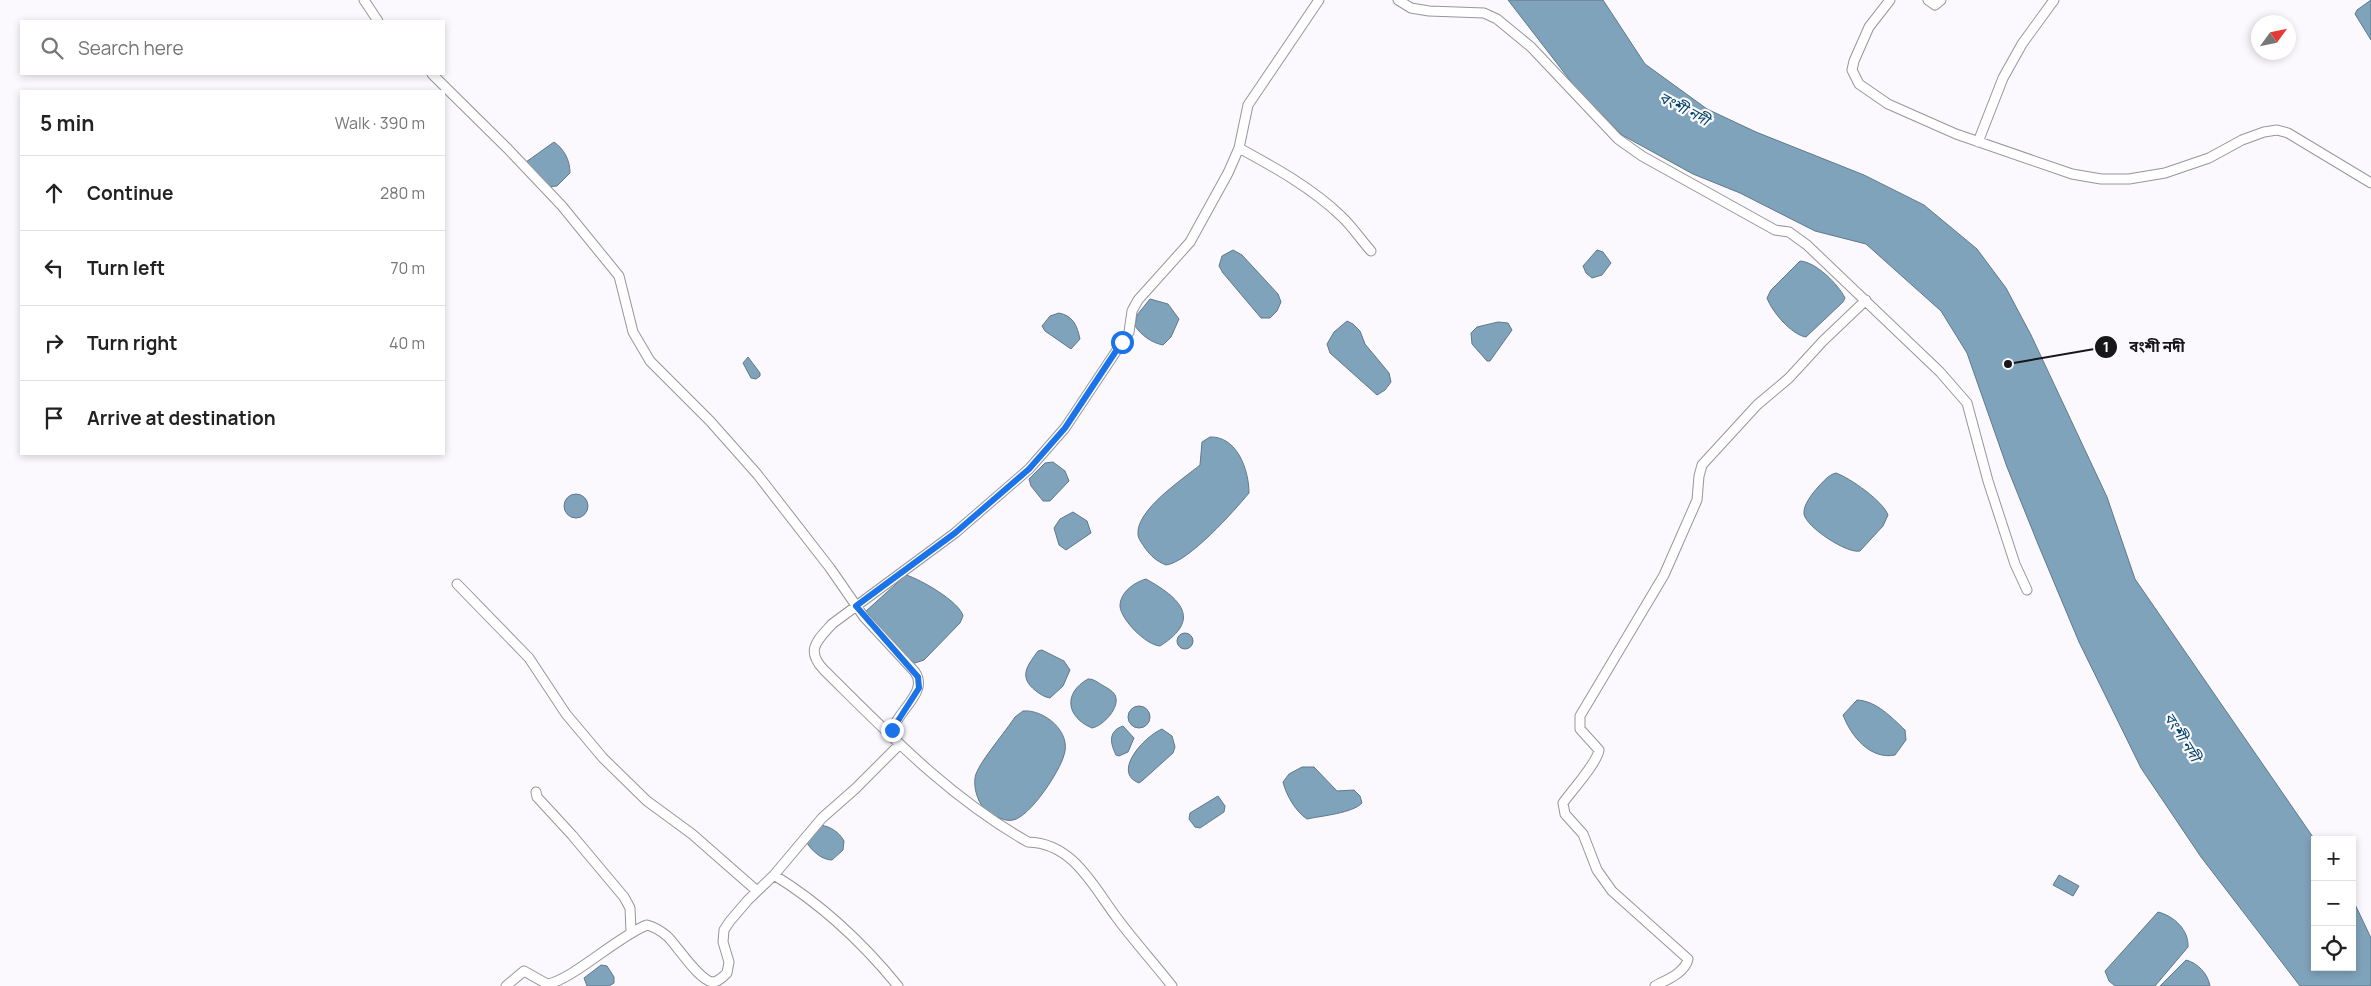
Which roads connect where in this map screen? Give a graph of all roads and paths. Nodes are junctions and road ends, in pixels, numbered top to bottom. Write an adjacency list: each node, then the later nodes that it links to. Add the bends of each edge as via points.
1 (364, 0): 8 (street)
2 (1319, 0): 11 (street, via 1248,105)
3 (1398, 0): 14 (street, via 1411,8 1484,13 1497,19 1531,46 1618,139 1642,156 1775,230 1789,232)
4 (1890, 0): 10 (street, via 1869,27 1854,61 1852,70 1858,84 1888,104)
5 (1928, 0): 6 (street, via 1935,5)
6 (1941, 0)
7 (2054, 0): 10 (street, via 2022,44)
8 (377, 20)
9 (433, 75): 17 (street, via 562,206 619,276 632,332 650,361 757,474)
10 (1978, 142): 12 (street, via 2072,174 2130,179 2165,173 2209,158 2242,140 2278,130)
11 (1239, 148): 13 (street, via 1305,187 1342,216); 17 (street, via 1190,242 1138,300 1132,311 1129,332 1065,428 1029,469 955,533)
12 (2371, 183)
13 (1370, 251)
14 (1866, 300): 16 (street, via 1967,403 1988,481 2015,564); 28 (street, via 1822,341 1789,378 1757,405 1702,465 1697,500 1664,575 1580,716 1580,729 1599,750 1598,760 1563,803 1565,814 1583,834 1597,870 1612,891 1688,959 1680,972)
15 (457, 584): 22 (street, via 529,658 566,714 603,758 647,801 692,834)
16 (2027, 590)
17 (856, 606): 18 (street, via 918,677 919,688 894,725); 18 (street, via 832,624 817,641 813,652 824,670)
18 (892, 736): 19 (street)
19 (900, 744): 21 (street, via 822,818); 27 (street, via 979,813 1028,842 1043,844 1065,854 1086,874)
20 (536, 792): 23 (street, via 624,897 630,908)
21 (774, 875): 22 (street); 26 (street, via 803,894 854,938)
22 (757, 891): 24 (street, via 724,930 723,942 729,962 727,973)
23 (632, 931): 24 (street, via 647,925 657,928); 25 (street, via 558,981 545,984 524,971)
24 (708, 983)
25 (506, 986)
26 (898, 986)
27 (1172, 986)
28 (1655, 986)

